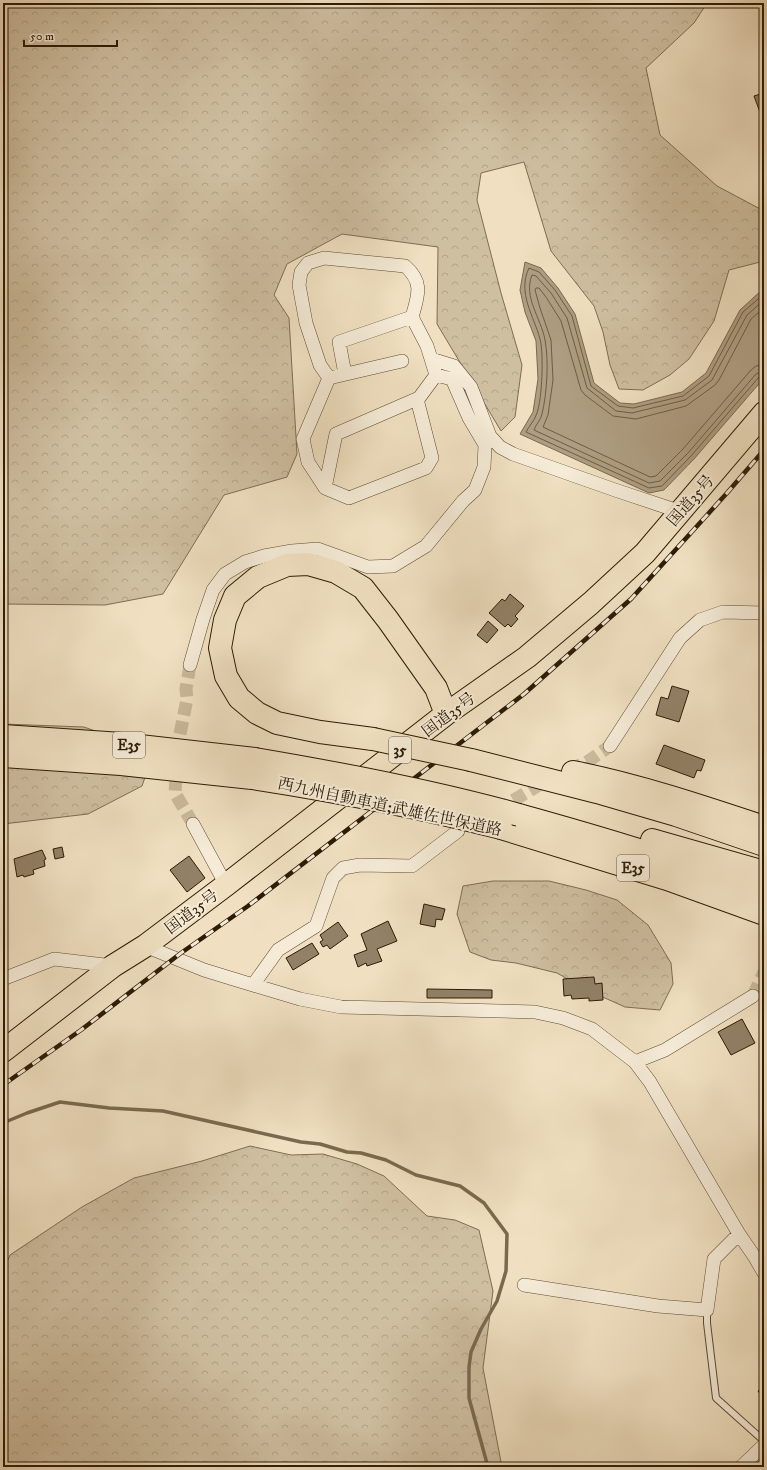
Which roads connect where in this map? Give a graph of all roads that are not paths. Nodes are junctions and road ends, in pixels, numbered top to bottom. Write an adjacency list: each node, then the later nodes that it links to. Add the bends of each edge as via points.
1 (412, 317): 2 (street); 4 (street, via 339,342); 6 (street, via 418,295 417,283 413,273 405,266 324,258 308,263 301,272 299,285 306,323 320,365)
2 (431, 359): 5 (street); 10 (street, via 454,366 471,387 490,436 500,447 520,457)
3 (402, 361): 4 (street)
4 (345, 374): 6 (street)
5 (436, 375): 7 (street); 12 (street, via 452,379 469,418 485,445 484,467 475,490 426,546 393,566 368,568 318,549 264,556 238,566 225,574 213,590)
6 (329, 378): 9 (street, via 303,439 308,462)
7 (417, 399): 9 (street, via 336,434); 9 (street, via 432,458 426,468 349,498)
8 (764, 413): 10 (highway, 国道35号 / 35)
9 (325, 488)
10 (681, 511): 13 (highway, 国道35号 / 35, via 645,553 591,603 527,657)
11 (764, 613): 15 (street, via 723,612 700,620 680,638)
12 (190, 665)
13 (446, 714): 17 (highway, bridge, via 436,688 388,620 363,588 336,572 308,564 287,565 258,576 235,596 225,620 220,648 226,676 239,698 257,713 277,723 320,732 375,735); 25 (highway, 国道35号 / 35)
14 (3, 736): 18 (highway, 西九州自動車道;武雄佐世保道路 / E35, via 122,744)
15 (610, 746)
16 (3, 756): 18 (highway, 西九州自動車道;武雄佐世保道路 / E35, via 120,764)
17 (472, 756): 21 (highway, via 606,779 682,800); 23 (highway, via 662,811)
18 (254, 768): 19 (highway, 西九州自動車道;武雄佐世保道路 / E35, bridge, via 335,773 471,801); 27 (highway, 西九州自動車道;武雄佐世保道路 / E35, bridge, via 327,790 501,828 667,879)
19 (519, 815): 24 (highway, via 653,840); 26 (highway, 西九州自動車道;武雄佐世保道路 / E35, via 594,836)
20 (193, 824): 25 (street)
21 (764, 828)
22 (458, 831): 31 (street, via 412,866 360,865 343,868 333,878 316,926 278,950)
23 (764, 845)
24 (764, 872)
25 (226, 885): 28 (highway, 国道35号 / 35)
26 (764, 894)
27 (764, 914)
28 (145, 946): 29 (highway, 国道35号 / 35); 31 (street, via 204,970)
29 (112, 966): 30 (street, via 54,959); 33 (highway, 国道35号 / 35)
30 (3, 979)
31 (253, 985): 34 (street, via 300,999 341,1007 535,1012 563,1018 592,1030)
32 (753, 996): 34 (street, via 665,1050)
33 (3, 1051)
34 (635, 1062): 35 (street, via 650,1082)
35 (739, 1234): 36 (street); 38 (street, via 714,1259)
36 (764, 1273)
37 (524, 1285): 38 (street, via 658,1306)
38 (707, 1310): 39 (lane, via 716,1398)
39 (764, 1441)
40 (764, 1445): 41 (street)
41 (742, 1467)

